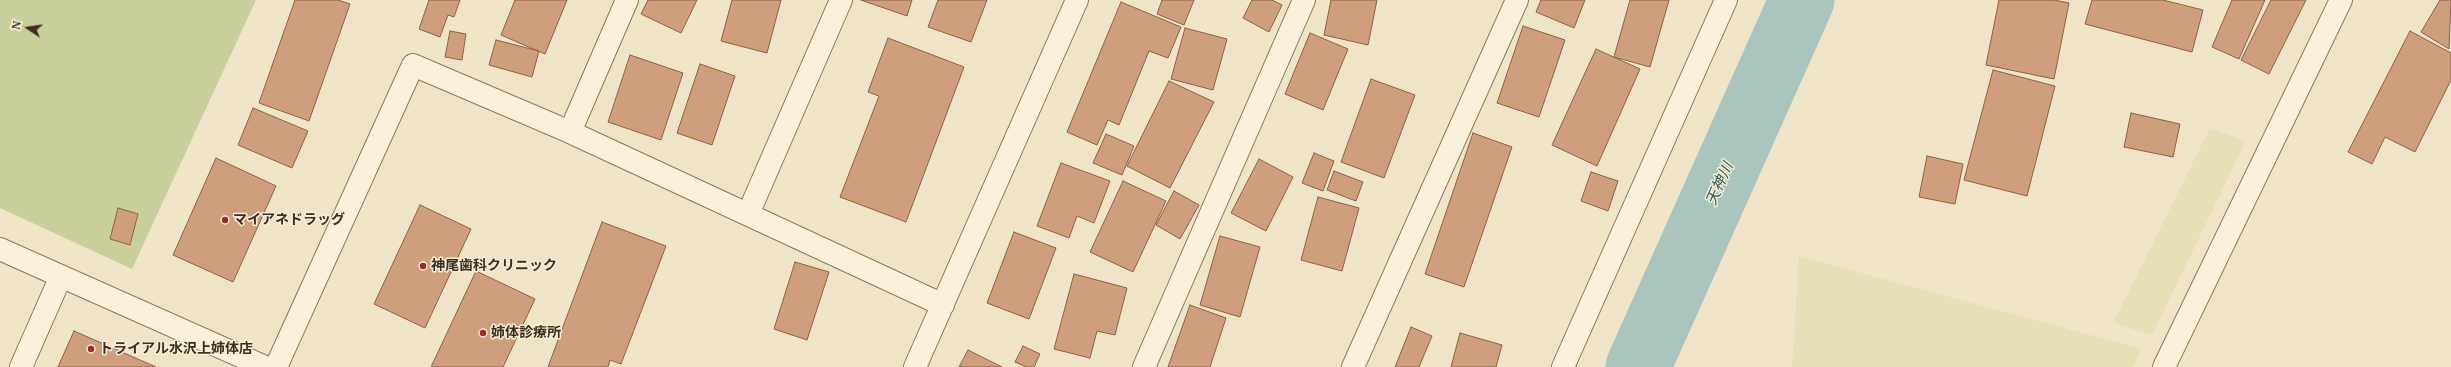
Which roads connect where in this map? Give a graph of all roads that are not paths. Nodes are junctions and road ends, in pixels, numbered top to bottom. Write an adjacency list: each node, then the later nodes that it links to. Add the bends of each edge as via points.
1 (627, 0): 8 (street)
2 (841, 0): 9 (street)
3 (1077, 0): 12 (street)
4 (1304, 0): 17 (street)
5 (1517, 0): 18 (street)
6 (1726, 0): 19 (street)
7 (2341, 0): 20 (street)
8 (570, 132): 9 (street); 15 (street, via 413,65)
9 (748, 214): 12 (street)
10 (0, 249): 11 (street)
11 (61, 276): 13 (street); 14 (street)
12 (943, 305): 16 (street)
13 (20, 367)
14 (265, 367)
15 (276, 367)
16 (915, 367)
17 (1144, 367)
18 (1353, 367)
19 (1563, 367)
20 (2164, 367)

